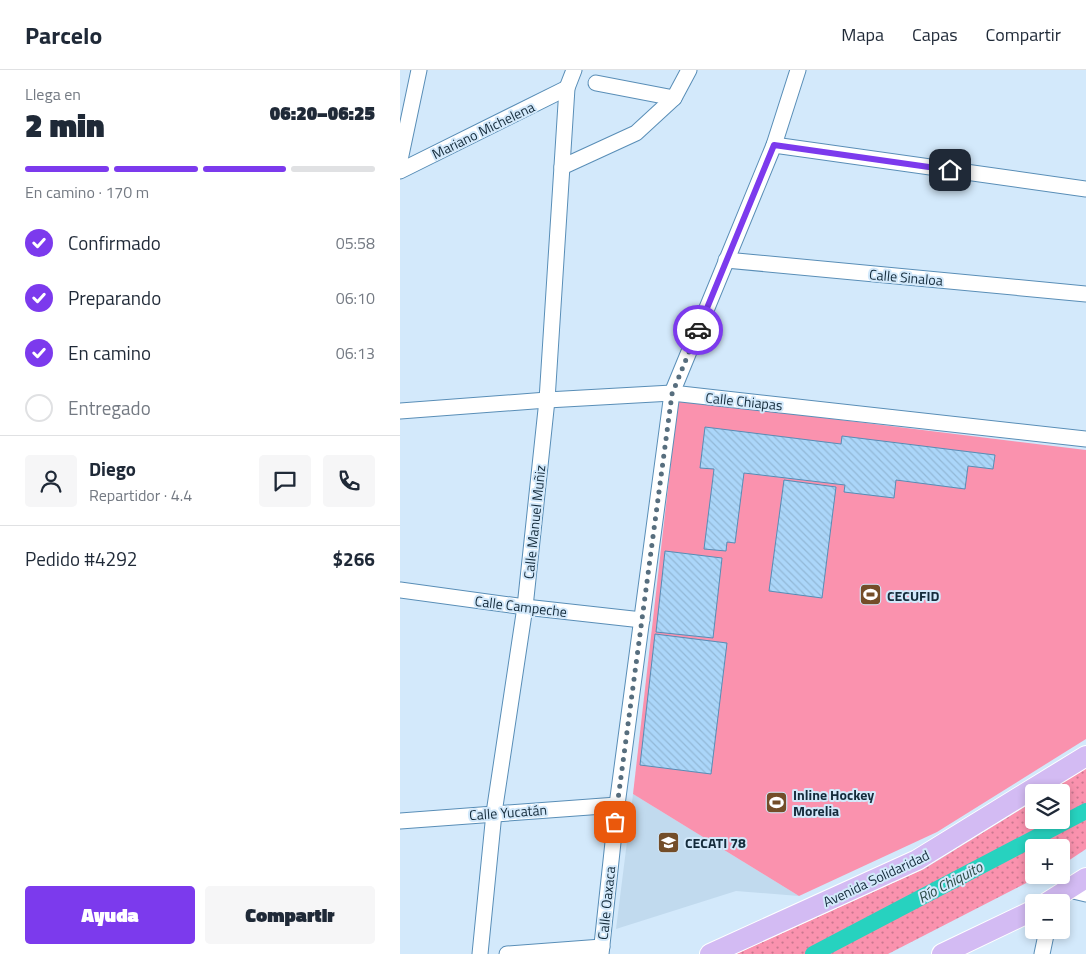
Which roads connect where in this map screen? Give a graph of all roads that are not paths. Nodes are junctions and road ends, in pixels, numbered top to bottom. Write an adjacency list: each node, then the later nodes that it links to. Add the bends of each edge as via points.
1 (419, 70): 9 (street)
2 (574, 70): 6 (street, Calle Manuel Muñiz)
3 (689, 70): 7 (street)
4 (798, 70): 8 (street, Calle Oaxaca)
5 (596, 83): 7 (street)
6 (567, 88): 10 (street, Calle Manuel Muñiz); 11 (street, Mariano Michelena)
7 (674, 98): 10 (street, via 636,133)
8 (774, 145): 12 (street); 13 (street, Calle Oaxaca)
9 (400, 160)
10 (562, 167): 16 (street, Calle Manuel Muñiz)
11 (400, 171)
12 (1086, 189)
13 (726, 260): 14 (street, Calle Sinaloa); 15 (street, Calle Oaxaca)
14 (1086, 294)
15 (672, 394): 16 (street, Calle Chiapas); 18 (street, Calle Chiapas); 21 (street, Calle Oaxaca)
16 (547, 400): 17 (street, Calle Chiapas); 20 (street, Calle Manuel Muñiz)
17 (400, 411)
18 (1086, 439)
19 (400, 590): 20 (street, Calle Campeche)
20 (525, 607): 21 (street, Calle Campeche); 24 (street, Calle Manuel Muñiz)
21 (642, 620): 23 (street, Calle Oaxaca)
22 (1086, 756): 33 (main road, Avenida Solidaridad, via 917,860)
23 (617, 805): 24 (street, Calle Yucatán); 30 (street, Calle Oaxaca)
24 (494, 813): 25 (street, Calle Yucatán); 31 (street, Calle Manuel Muñiz)
25 (400, 821)
26 (1086, 878): 27 (main road)
27 (1067, 894)
28 (1025, 914): 34 (main road)
29 (1045, 939): 35 (street)
30 (601, 950): 32 (street)
31 (480, 954)
32 (507, 954)
33 (710, 954)
34 (942, 954)
35 (1042, 954)

